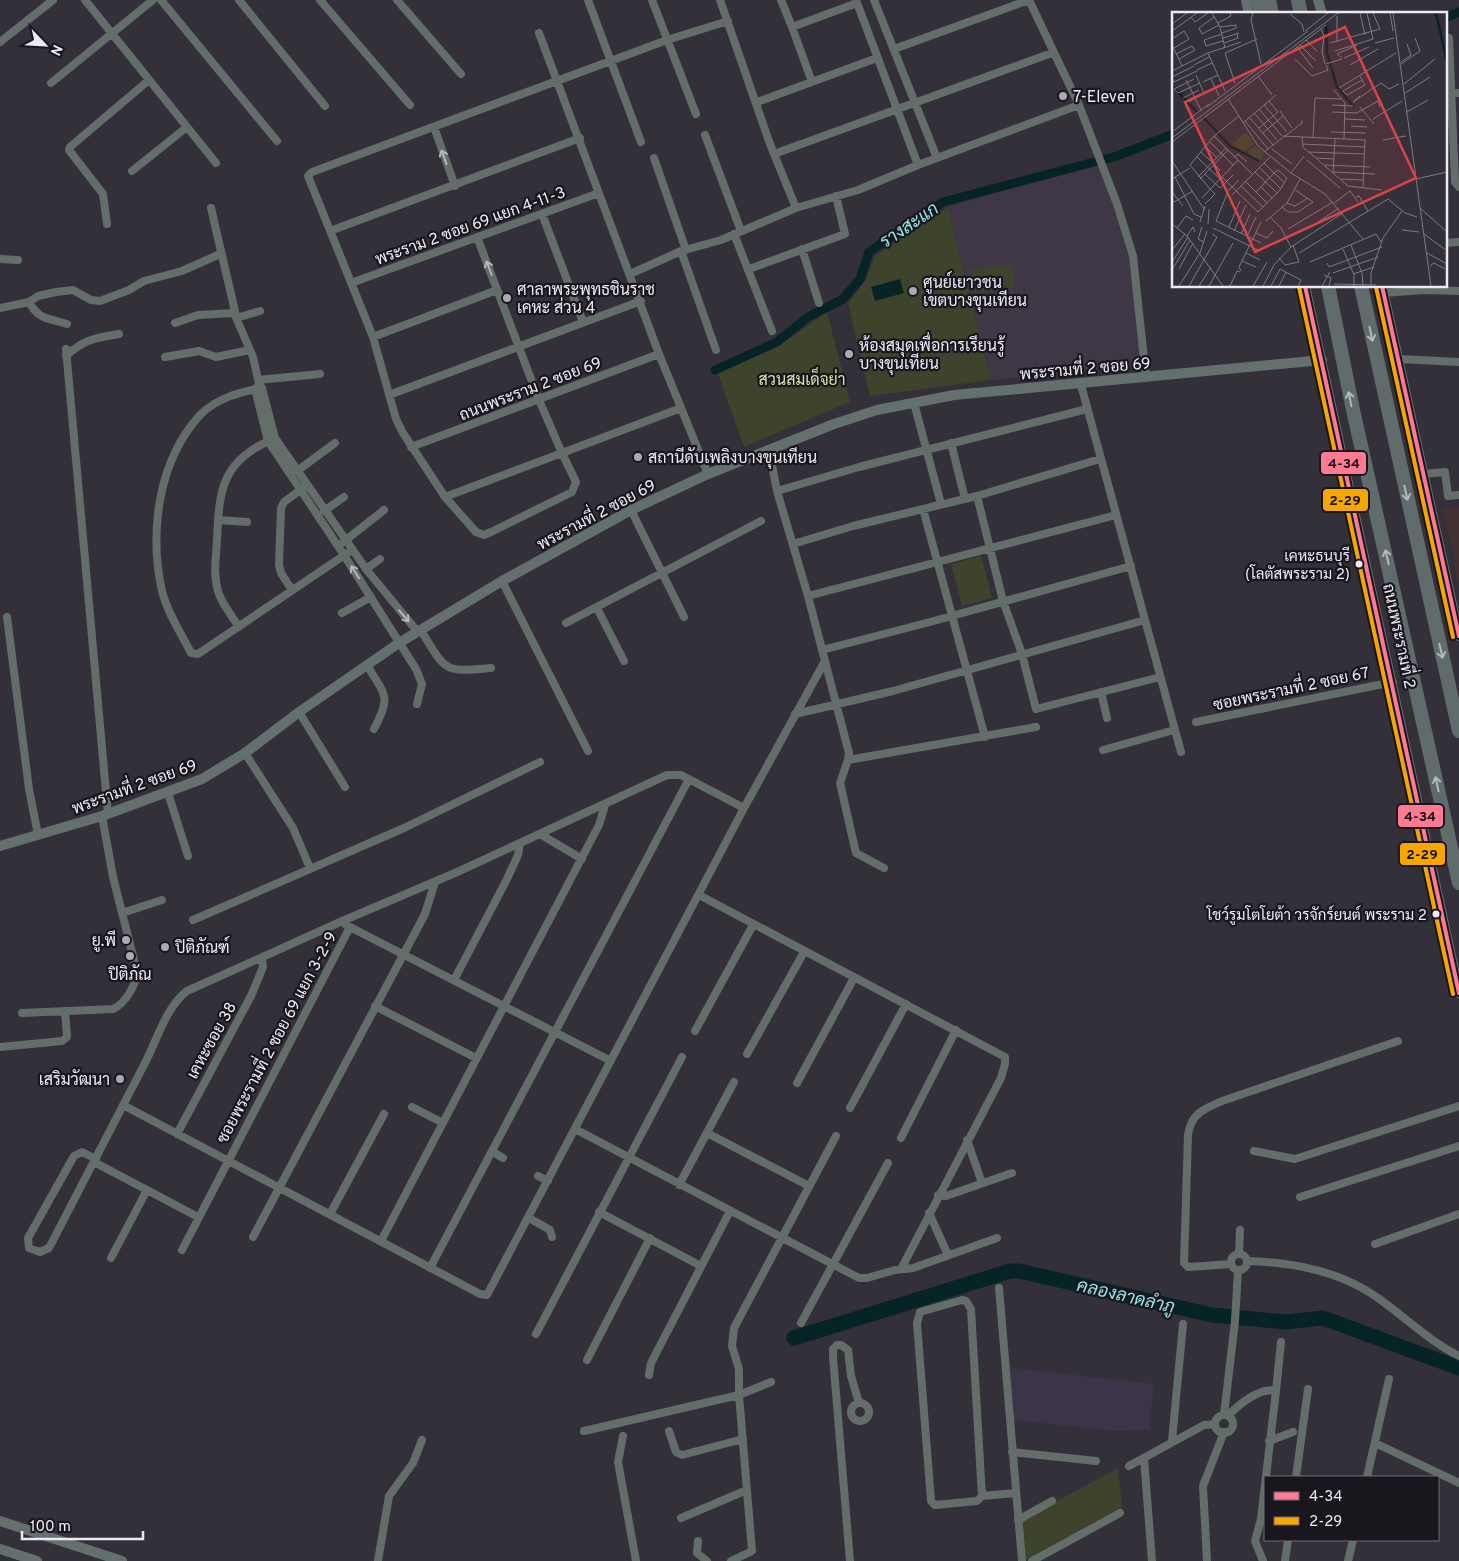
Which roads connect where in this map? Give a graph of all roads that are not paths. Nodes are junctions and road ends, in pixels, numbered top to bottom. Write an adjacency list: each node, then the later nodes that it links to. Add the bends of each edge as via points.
1 (53, 0): 23 (street)
2 (85, 0): 19 (street)
3 (154, 0): 19 (street)
4 (161, 0): 45 (street)
5 (239, 0): 38 (street)
6 (320, 0): 36 (street)
7 (397, 0): 28 (street)
8 (588, 0): 27 (street)
9 (652, 0): 22 (street)
10 (720, 0): 17 (street)
11 (780, 0): 18 (street)
12 (874, 0): 24 (street)
13 (1029, 0): 24 (street); 25 (street)
14 (1257, 0): 16 (highway)
15 (857, 1): 18 (street); 26 (street)
16 (1261, 12)
17 (728, 21): 22 (street); 34 (street)
18 (792, 27): 31 (street)
19 (111, 32): 29 (street); 32 (street)
20 (539, 33): 30 (street)
21 (1449, 38): 33 (street)
22 (667, 40): 27 (street); 40 (street)
23 (0, 42)
24 (894, 49): 35 (street)
25 (1052, 53): 35 (street); 37 (street)
26 (878, 58): 31 (street); 39 (street)
27 (612, 60): 30 (street); 46 (street)
28 (461, 74)
29 (149, 80): 42 (street); 60 (street, via 69,150 103,194)
30 (559, 82): 41 (street); 44 (street)
31 (812, 82): 34 (street)
32 (51, 83)
33 (1452, 93): 54 (street, via 1455,182)
34 (757, 102): 47 (street)
35 (916, 103): 39 (street); 49 (street)
36 (410, 105)
37 (1079, 105): 49 (street); 101 (street, via 1105,170 1133,256)
38 (324, 106)
39 (896, 110): 47 (street); 51 (street)
40 (696, 114)
41 (434, 127): 53 (street, one-way to 41); 61 (street, via 308,176)
42 (187, 128): 50 (street); 52 (street)
43 (705, 135): 62 (street)
44 (580, 138): 53 (street); 55 (street)
45 (277, 141)
46 (642, 142)
47 (774, 154): 58 (street)
48 (654, 158): 67 (street)
49 (938, 158): 51 (street)
50 (216, 163)
51 (918, 165): 56 (street)
52 (132, 171)
53 (455, 186): 61 (street)
54 (1459, 187)
55 (598, 192): 59 (street, พระราม 2 ซอย 69 แยก 4-11-3); 72 (street)
56 (836, 196): 58 (street); 66 (street, via 846,233)
57 (211, 208): 68 (street)
58 (796, 208): 62 (street)
59 (542, 214): 63 (street, พระราม 2 ซอย 69 แยก 4-11-3); 86 (street)
60 (107, 224)
61 (330, 231): 73 (street)
62 (738, 233): 67 (street); 71 (street)
63 (477, 237): 73 (street, พระราม 2 ซอย 69 แยก 4-11-3); 77 (street, one-way to 63)
64 (1446, 242): 65 (street)
65 (1459, 242)
66 (802, 249): 71 (street); 82 (street)
67 (684, 250): 72 (street); 94 (street)
68 (220, 254): 81 (street, via 182,271 144,281 100,301 73,290 38,296); 85 (street)
69 (0, 259): 70 (street)
70 (18, 260)
71 (749, 269): 89 (street)
72 (630, 274): 80 (street)
73 (351, 283): 91 (street)
74 (1306, 288): 98 (street, ถนนพระรามที่ 2)
75 (1328, 288): 204 (highway, ถนนพระรามที่ 2, one-way to 75, via 1352,410)
76 (1361, 288): 181 (highway, one-way to 181)
77 (497, 290): 91 (street); 92 (street)
78 (1383, 290): 79 (street); 97 (street)
79 (1459, 291)
80 (640, 301): 86 (street); 95 (street)
81 (29, 302): 83 (street); 87 (street, via 39,316)
82 (818, 303)
83 (0, 308)
84 (260, 311): 85 (street)
85 (235, 315): 88 (street, via 198,315); 93 (street)
86 (583, 322): 92 (street)
87 (67, 324)
88 (175, 324)
89 (772, 331)
90 (119, 334): 194 (street, via 88,340 66,352)
91 (373, 337): 104 (street)
92 (519, 346): 104 (street); 105 (street)
93 (250, 350): 96 (street, via 216,357 199,351); 103 (street)
94 (716, 350)
95 (659, 354): 105 (street, ถนนพระราม 2 ซอย 69); 107 (street)
96 (165, 357)
97 (1398, 359): 99 (street); 119 (street)
98 (1322, 360): 101 (street, พระรามที่ 2 ซอย 69); 170 (street, ถนนพระรามที่ 2)
99 (1459, 362)
100 (320, 374): 103 (street)
101 (1146, 378): 102 (street, พระรามที่ 2 ซอย 69)
102 (1081, 384): 106 (street, พระรามที่ 2 ซอย 69, via 954,395); 108 (street)
103 (258, 385): 109 (street); 158 (street, via 237,393 201,415 176,451 162,488 158,510 162,590 190,652 198,654)
104 (389, 395): 112 (street, via 396,420)
105 (539, 400): 112 (street, ถนนพระราม 2 ซอย 69); 115 (street)
106 (914, 403): 113 (street, พระรามที่ 2 ซอย 69, via 876,410); 114 (street)
107 (682, 408): 115 (street); 118 (street)
108 (1086, 409): 111 (street); 116 (street)
109 (271, 440): 117 (street); 120 (street); 133 (street, via 241,458 225,479)
110 (336, 443): 117 (street)
111 (951, 443): 114 (street); 126 (street)
112 (411, 447): 125 (street)
113 (769, 449): 118 (street, พระรามที่ 2 ซอย 69); 121 (street)
114 (926, 449): 121 (street); 127 (street)
115 (562, 453): 125 (street); 125 (street, via 576,482 572,492 484,535 470,527)
116 (1100, 459): 123 (street); 132 (street)
117 (298, 471): 120 (street)
118 (708, 474): 130 (street, พระรามที่ 2 ซอย 69)
119 (1422, 474): 122 (street, via 1445,472 1448,496); 160 (street)
120 (303, 488): 131 (street); 136 (street); 147 (street, via 284,502 280,512 279,565)
121 (777, 491): 137 (street)
122 (1459, 495)
123 (977, 496): 126 (street); 138 (street)
124 (344, 497): 131 (street)
125 (445, 497)
126 (965, 498): 127 (street)
127 (941, 504): 128 (street)
128 (923, 509): 137 (street); 142 (street)
129 (384, 510): 136 (street)
130 (631, 510): 145 (street); 146 (street, พระรามที่ 2 ซอย 69)
131 (324, 511): 136 (street)
132 (1116, 515): 138 (street); 143 (street)
133 (218, 520): 135 (street); 158 (street, via 215,575 218,592)
134 (761, 521): 145 (street)
135 (247, 522)
136 (341, 543): 139 (street); 140 (street)
137 (793, 544): 149 (street)
138 (990, 549): 142 (street); 150 (street)
139 (352, 550): 140 (street); 144 (street)
140 (344, 555): 147 (street); 148 (street, one-way to 140)
141 (380, 559): 144 (street)
142 (938, 563): 149 (street); 153 (street)
143 (1131, 566): 150 (street); 156 (street)
144 (366, 569): 159 (street, one-way to 159)
145 (662, 574): 151 (street); 155 (street)
146 (502, 581): 159 (street, พระรามที่ 2 ซอย 69); 184 (street)
147 (292, 590): 158 (street)
148 (371, 596): 152 (street); 161 (street)
149 (808, 596): 162 (street)
150 (1004, 601): 153 (street); 163 (street)
151 (597, 608): 157 (street); 164 (street)
152 (342, 613)
153 (953, 616): 162 (street); 168 (street)
154 (7, 617): 195 (street, via 28,789)
155 (684, 617)
156 (1145, 620): 163 (street); 169 (street)
157 (566, 623)
158 (239, 627)
159 (418, 630): 161 (street, พระรามที่ 2 ซอย 69); 167 (street, via 448,667 460,671)
160 (1459, 636)
161 (399, 643): 166 (street, พระรามที่ 2 ซอย 69); 172 (street, via 420,677)
162 (822, 650): 165 (street)
163 (1022, 654): 168 (street); 171 (street, via 1036,709)
164 (624, 661)
165 (825, 661): 173 (street); 175 (street)
166 (367, 665): 174 (street, พระรามที่ 2 ซอย 69); 179 (street, via 386,700)
167 (491, 668)
168 (966, 671): 173 (street); 182 (street)
169 (1160, 677): 171 (street); 180 (street)
170 (1392, 682): 177 (street, ซอยพระรามที่ 2 ซอย 67); 217 (street, ถนนพระรามที่ 2)
171 (1101, 692): 176 (street)
172 (418, 704)
173 (837, 705): 175 (street); 187 (street)
174 (299, 712): 186 (street, พระรามที่ 2 ซอย 69); 190 (street)
175 (795, 714): 193 (street)
176 (1107, 718)
177 (1196, 722)
178 (1036, 727): 182 (street)
179 (374, 729)
180 (1174, 730): 183 (street); 185 (street)
181 (1459, 731)
182 (984, 737): 187 (street)
183 (1103, 750)
184 (588, 751)
185 (1181, 752)
186 (245, 753): 191 (street, พระรามที่ 2 ซอย 69, via 202,779); 201 (street, via 293,828)
187 (848, 760): 202 (street, via 840,783 856,854)
188 (540, 762): 201 (street, via 404,828)
189 (689, 779): 192 (street, via 676,774 667,775); 193 (street); 225 (street)
190 (345, 787)
191 (168, 793): 194 (street, พระรามที่ 2 ซอย 69); 199 (street)
192 (605, 805): 196 (street); 200 (street, via 600,825)
193 (744, 808): 205 (street)
194 (105, 815): 195 (street, พระรามที่ 2 ซอย 69); 207 (street)
195 (38, 834): 198 (street, พระรามที่ 2 ซอย 69)
196 (540, 834): 197 (street); 200 (street)
197 (520, 843): 203 (street); 216 (street, via 507,879)
198 (0, 846)
199 (188, 856)
200 (582, 858): 220 (street)
201 (310, 868): 208 (street)
202 (884, 868)
203 (435, 882): 209 (street); 213 (street, via 430,904)
204 (1459, 883)
205 (699, 895): 210 (street); 231 (street)
206 (162, 900): 207 (street)
207 (122, 913): 221 (street, via 137,972 134,984 119,1007)
208 (193, 920)
209 (340, 922): 211 (street); 214 (street)
210 (753, 924): 212 (street); 224 (street)
211 (350, 927): 213 (street); 252 (street, ซอยพระรามที่ 2 ซอย 69 แยก 3-2-9)
212 (804, 952): 215 (street); 228 (street)
213 (403, 953): 216 (street); 219 (street)
214 (262, 958): 234 (street, via 180,996); 242 (street, เคหะซอย 38, via 263,967 251,996)
215 (854, 978): 218 (street); 233 (street)
216 (454, 980): 220 (street)
217 (1459, 993)
218 (906, 1004): 223 (street); 237 (street)
219 (375, 1006): 230 (street); 260 (street)
220 (505, 1007): 225 (street); 230 (street)
221 (65, 1011): 222 (street); 227 (street, via 67,1037 62,1041)
222 (22, 1013)
223 (956, 1030): 244 (street); 245 (street, via 1003,1054 1005,1059 1001,1078)
224 (695, 1031)
225 (556, 1033): 231 (street); 248 (street)
226 (1398, 1041): 284 (street, via 1222,1101 1194,1117 1188,1136 1184,1263 1188,1267)
227 (0, 1047)
228 (747, 1054)
229 (682, 1057): 249 (street)
230 (476, 1058): 239 (street)
231 (611, 1061): 240 (street)
232 (734, 1082): 241 (street)
233 (798, 1083)
234 (123, 1105): 242 (street); 251 (street)
235 (1459, 1106): 247 (street, via 1294,1158)
236 (412, 1107): 239 (street)
237 (850, 1108)
238 (384, 1114): 266 (street)
239 (443, 1123): 277 (street)
240 (575, 1129): 249 (street); 256 (street)
241 (707, 1133): 258 (street); 259 (street)
242 (177, 1134): 252 (street)
243 (836, 1136): 259 (street)
244 (901, 1138)
245 (967, 1140): 257 (street); 262 (street)
246 (1459, 1146): 263 (street)
247 (1254, 1151)
248 (493, 1152): 250 (street); 287 (street)
249 (627, 1157): 258 (street); 265 (street)
250 (503, 1158)
251 (95, 1160): 251 (street, via 82,1152 74,1156 28,1238 29,1248 40,1252 49,1248); 261 (street)
252 (227, 1160): 260 (street); 269 (street, ซอยพระรามที่ 2 ซอย 69 แยก 3-2-9)
253 (888, 1163): 285 (street)
254 (1012, 1173): 257 (street)
255 (538, 1176): 256 (street)
256 (548, 1181): 270 (street)
257 (982, 1183): 262 (street, via 946,1196)
258 (679, 1185): 264 (street)
259 (809, 1186): 275 (street)
260 (280, 1188): 266 (street); 272 (street)
261 (147, 1190): 269 (street); 282 (street)
262 (938, 1195): 267 (street)
263 (1300, 1196)
264 (730, 1211): 275 (street); 286 (street)
265 (599, 1212): 274 (street); 293 (street)
266 (330, 1214): 277 (street)
267 (929, 1214): 281 (street); 288 (street)
268 (1459, 1214): 278 (street)
269 (198, 1217): 279 (street, ซอยพระรามที่ 2 ซอย 69 แยก 3-2-9)
270 (529, 1218): 273 (street, via 550,1230); 287 (street, via 487,1295)
271 (1240, 1230): 280 (street)
272 (254, 1237)
273 (552, 1237)
274 (650, 1238): 286 (street); 296 (street)
275 (782, 1238): 285 (street); 302 (street, via 731,1338 738,1369)
276 (997, 1238): 281 (street)
277 (381, 1241): 287 (street)
278 (1375, 1244)
279 (182, 1250)
280 (1239, 1254): 283 (street); 284 (street, via 1233,1257)
281 (948, 1255): 288 (street)
282 (111, 1258)
283 (1247, 1261): 289 (street, via 1244,1269); 295 (street, via 1280,1262 1349,1281 1378,1297)
284 (1231, 1264): 289 (street)
285 (833, 1265): 288 (street, via 863,1278); 291 (street)
286 (701, 1266): 297 (street, via 651,1363)
287 (430, 1268)
288 (901, 1269)
289 (1238, 1270): 304 (street)
290 (999, 1288): 316 (street)
291 (801, 1323)
292 (1182, 1324): 313 (street)
293 (536, 1334)
294 (1281, 1342): 301 (street)
295 (1459, 1356)
296 (587, 1360)
297 (649, 1375)
298 (1390, 1379): 315 (street)
299 (771, 1382): 302 (street)
300 (1308, 1389): 321 (street)
301 (1276, 1391): 304 (street, via 1268,1389 1240,1404); 314 (street)
302 (739, 1395): 306 (street); 312 (street)
303 (859, 1403): 345 (street, via 848,1350 837,1345 833,1349 833,1357)
304 (1226, 1416): 305 (street, via 1218,1418); 308 (street, via 1232,1420 1233,1426)
305 (1215, 1424): 308 (street); 313 (street, via 1204,1424)
306 (584, 1431)
307 (669, 1431): 312 (street, via 676,1452 682,1456)
308 (1224, 1432): 349 (street, via 1202,1486)
309 (1293, 1432): 314 (street)
310 (623, 1436): 341 (street, via 618,1462)
311 (422, 1440): 340 (street, via 413,1463 389,1496)
312 (743, 1440): 324 (street)
313 (1172, 1441): 317 (street)
314 (1269, 1441): 320 (street)
315 (1375, 1443): 322 (street); 323 (street)
316 (1012, 1452): 318 (street); 326 (street)
317 (1144, 1458): 319 (street); 348 (street)
318 (1096, 1461)
319 (1129, 1466)
320 (1265, 1476)
321 (1296, 1476)
322 (1367, 1476)
323 (1459, 1482)
324 (747, 1490): 330 (street); 337 (street)
325 (1264, 1490): 350 (street, via 1256,1541)
326 (1016, 1493): 327 (street); 331 (street)
327 (982, 1496): 327 (street, via 977,1501 935,1505 931,1501 917,1323 920,1312 962,1300 971,1309)
328 (1052, 1501): 331 (street)
329 (1120, 1512): 347 (street)
330 (681, 1518)
331 (1018, 1520): 346 (street)
332 (0, 1522): 339 (street)
333 (698, 1541): 342 (street, via 697,1553)
334 (1288, 1541): 351 (street)
335 (1352, 1541): 352 (street)
336 (0, 1548): 338 (street)
337 (752, 1551): 343 (street); 344 (street)
338 (37, 1561)
339 (122, 1561)
340 (378, 1561)
341 (636, 1561)
342 (707, 1561)
343 (731, 1561)
344 (752, 1561)
345 (850, 1561)
346 (1022, 1561)
347 (1032, 1561)
348 (1152, 1561)
349 (1207, 1561)
350 (1263, 1561)
351 (1285, 1561)
352 (1348, 1561)

